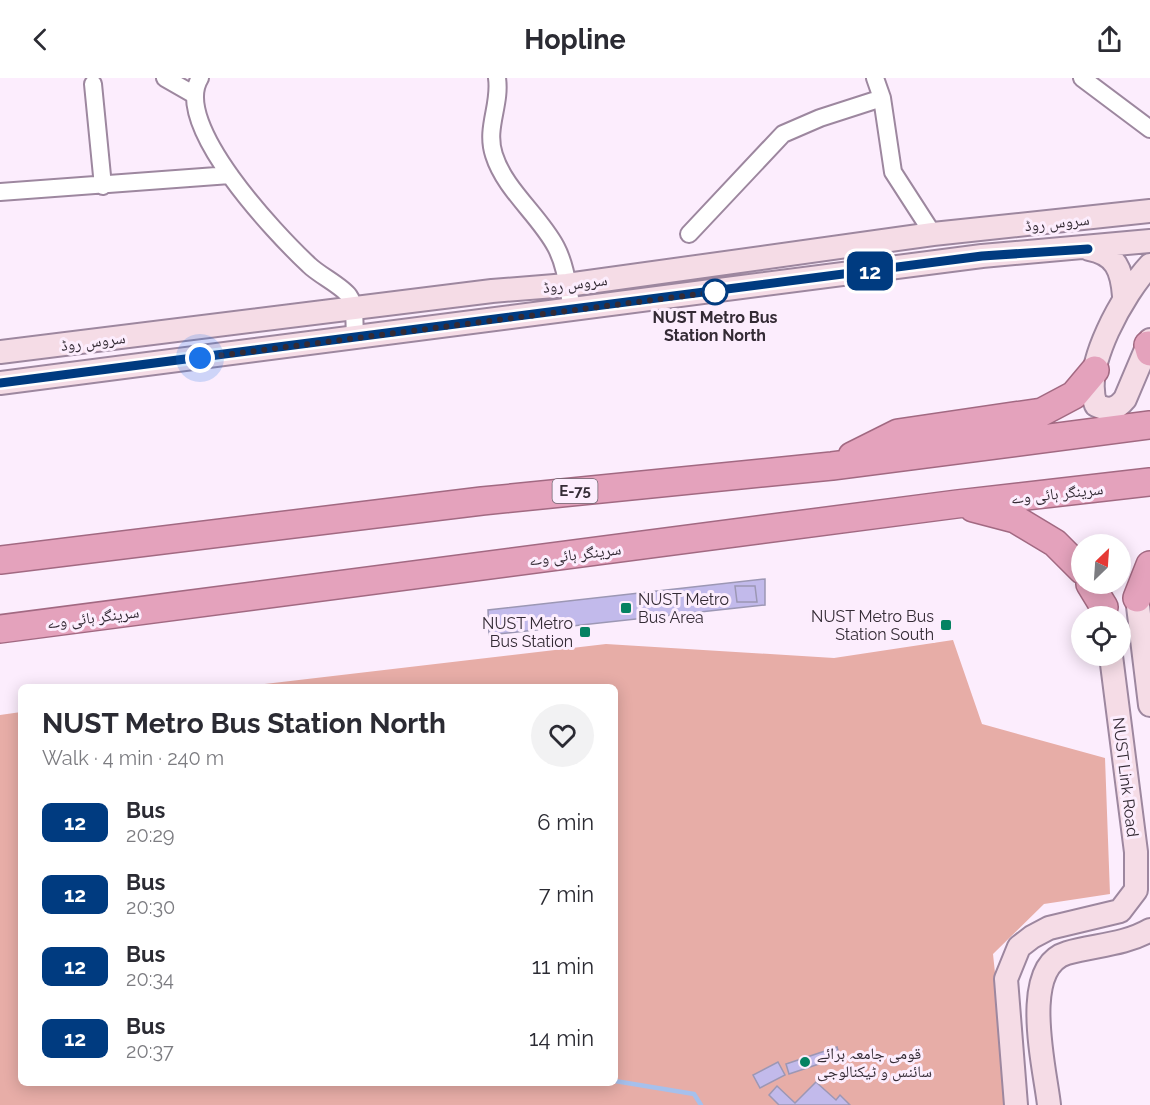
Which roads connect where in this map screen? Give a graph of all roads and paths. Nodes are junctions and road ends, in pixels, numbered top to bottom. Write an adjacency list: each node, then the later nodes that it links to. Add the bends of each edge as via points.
1 (165, 78): 6 (street)
2 (497, 78): 18 (street, via 489,132 494,156 557,248)
3 (875, 78): 7 (street)
4 (1082, 78): 8 (street)
5 (93, 84): 10 (street)
6 (196, 86): 9 (street, via 198,121)
7 (882, 98): 13 (street, via 783,134); 14 (street, via 894,172)
8 (1150, 129)
9 (230, 176): 10 (street); 21 (street, via 269,227 348,296)
10 (103, 186): 11 (street)
11 (0, 192)
12 (1150, 211): 14 (main road, سروس روڈ)
13 (689, 234)
14 (933, 234): 18 (main road, سروس روڈ)
15 (1150, 242): 16 (main road)
16 (1088, 249): 19 (main road, via 1106,252 1117,265); 22 (main road, via 982,256)
17 (1150, 266): 19 (main road)
18 (567, 285): 20 (main road, سروس روڈ); 22 (street)
19 (1124, 296): 27 (main road, via 1112,319)
20 (429, 298): 21 (main road, سروس روڈ); 23 (main road)
21 (352, 308): 24 (street); 26 (main road, سروس روڈ)
22 (572, 309): 23 (main road)
23 (436, 326): 24 (main road)
24 (355, 337): 28 (main road)
25 (1149, 346): 27 (main road, via 1118,407 1111,410 1096,405)
26 (0, 352)
27 (1095, 376): 30 (highway, via 1074,395 1042,412 898,433)
28 (0, 383)
29 (1150, 425): 30 (highway, E-75)
30 (832, 466): 34 (highway, E-75, via 482,501)
31 (1150, 482): 32 (highway, سرینگر ہائی وے)
32 (957, 504): 33 (highway, via 1015,519 1054,543); 37 (highway, سرینگر ہائی وے)
33 (1071, 559)
34 (0, 560)
35 (1150, 565): 36 (highway)
36 (1137, 598): 39 (main road, NUST Link Road)
37 (0, 629)
38 (1112, 666): 40 (main road, NUST Link Road)
39 (1150, 705)
40 (1143, 898): 42 (main road, NUST Link Road, via 1120,911 1049,928 1019,948 1006,979)
41 (1150, 930): 43 (main road, via 1134,939 1064,954 1044,970 1039,1016)
42 (1016, 1105)
43 (1049, 1105)

